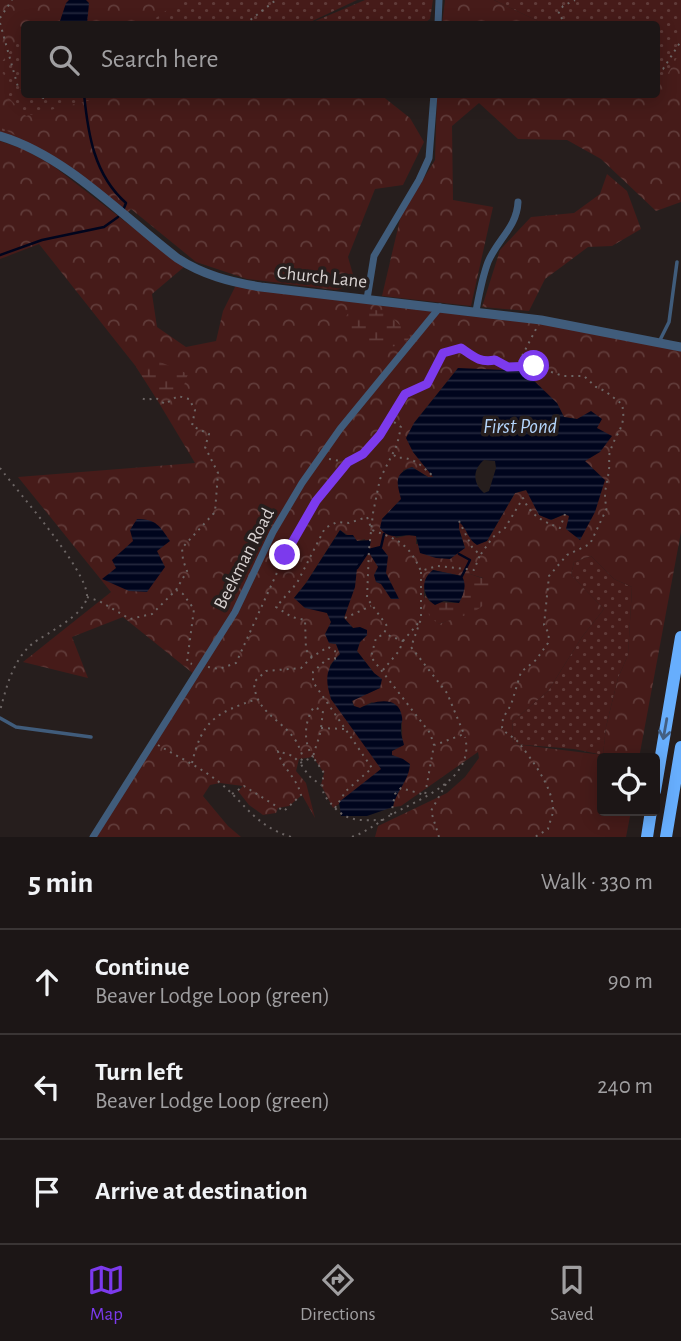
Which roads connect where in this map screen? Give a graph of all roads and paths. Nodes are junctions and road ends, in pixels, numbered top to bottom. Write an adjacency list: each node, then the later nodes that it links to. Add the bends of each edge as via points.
1 (12, 0): 5 (path)
2 (276, 0): 6 (path)
3 (439, 0): 7 (street)
4 (576, 0): 8 (path, via 558,14)
5 (0, 18)
6 (249, 21)
7 (438, 21)
8 (564, 21)
9 (0, 23): 12 (path)
10 (681, 41): 11 (path)
11 (660, 69)
12 (21, 88)
13 (434, 98): 17 (street, via 429,158 374,256)
14 (0, 136): 17 (street, Church Lane, via 54,161 198,270 237,283)
15 (518, 202): 19 (street, via 513,223 489,260)
16 (677, 262): 21 (lane, via 670,322)
17 (367, 299): 18 (street, Church Lane)
18 (440, 307): 19 (street, Church Lane); 45 (street, Beekman Road, via 302,483 272,532 235,612)
19 (476, 311): 20 (street, Church Lane)
20 (541, 320): 21 (street, Church Lane); 23 (path)
21 (659, 342): 22 (street, Church Lane)
22 (681, 346)
23 (519, 362)
24 (139, 397): 36 (path, via 165,404 178,396 189,399 195,410 192,426 209,434 205,447 218,473 215,512 182,548 187,571)
25 (391, 419): 26 (path, via 401,428); 28 (path, via 363,454); 75 (path, via 405,394 427,384 443,353 461,348 485,362 584,376 622,404 622,430 609,454 607,508 590,544 567,555 549,576 544,625 548,643 521,673 503,718 502,728 533,760 554,810 548,829)
26 (393, 454): 30 (path, via 419,464); 33 (path, via 380,479)
27 (326, 459): 28 (path)
28 (348, 462): 45 (path, via 316,501 285,555 236,663 219,669)
29 (0, 468): 37 (path, via 58,542 84,583)
30 (434, 477)
31 (565, 514): 34 (path, via 560,528 541,521 523,498 505,528)
32 (459, 521): 34 (path)
33 (372, 530): 35 (path, via 400,541); 38 (path, via 367,598); 44 (path, via 367,517 325,528 296,583 276,607 305,620 306,650)
34 (480, 555): 35 (path, via 474,570 436,566)
35 (421, 571): 40 (path)
36 (176, 590): 37 (path, via 152,614 130,620); 45 (path, via 194,609 187,663)
37 (87, 597): 49 (path, via 83,606 19,657)
38 (372, 605): 39 (path); 41 (path, via 387,626)
39 (345, 618)
40 (421, 619): 43 (path); 54 (path, via 411,647 447,693)
41 (384, 634): 43 (path); 46 (path, via 376,638 371,657)
42 (681, 637): 60 (highway, one-way to 60)
43 (403, 641): 46 (path)
44 (312, 657): 47 (path, via 301,668 266,671 254,682); 48 (path, via 328,647 335,651 335,659 327,659 313,672 313,682)
45 (201, 665): 56 (street, Beekman Road)
46 (382, 671): 57 (path, via 430,733)
47 (257, 699): 61 (path, via 296,741 303,757); 62 (path, via 209,723 199,736)
48 (327, 706): 50 (path); 53 (path)
49 (0, 711)
50 (323, 711): 52 (path); 59 (path, via 314,707 308,715 306,741)
51 (0, 719): 55 (lane, via 16,727)
52 (321, 728): 53 (path); 59 (path)
53 (345, 729): 67 (path, via 372,768)
54 (464, 734): 57 (path); 63 (path, via 468,748)
55 (91, 737)
56 (153, 742): 62 (path); 71 (street, Beekman Road)
57 (434, 745): 66 (path)
58 (681, 747): 77 (highway)
59 (313, 757): 61 (path); 64 (path, via 324,773)
60 (660, 761)
61 (300, 763): 64 (path); 65 (path, via 278,751 301,795 284,811 244,786)
62 (191, 764): 65 (path)
63 (447, 782): 66 (path); 74 (path, via 431,811)
64 (321, 785): 67 (path, via 325,799)
65 (232, 794): 72 (path, via 253,817)
66 (425, 795): 68 (path); 68 (path, via 401,788 395,794)
67 (335, 808): 70 (path, via 350,819)
68 (391, 815): 70 (path)
69 (650, 816): 76 (highway)
70 (384, 820): 73 (path)
71 (93, 837)
72 (291, 837)
73 (352, 837)
74 (439, 837)
75 (535, 837)
76 (647, 837)
77 (666, 837)

